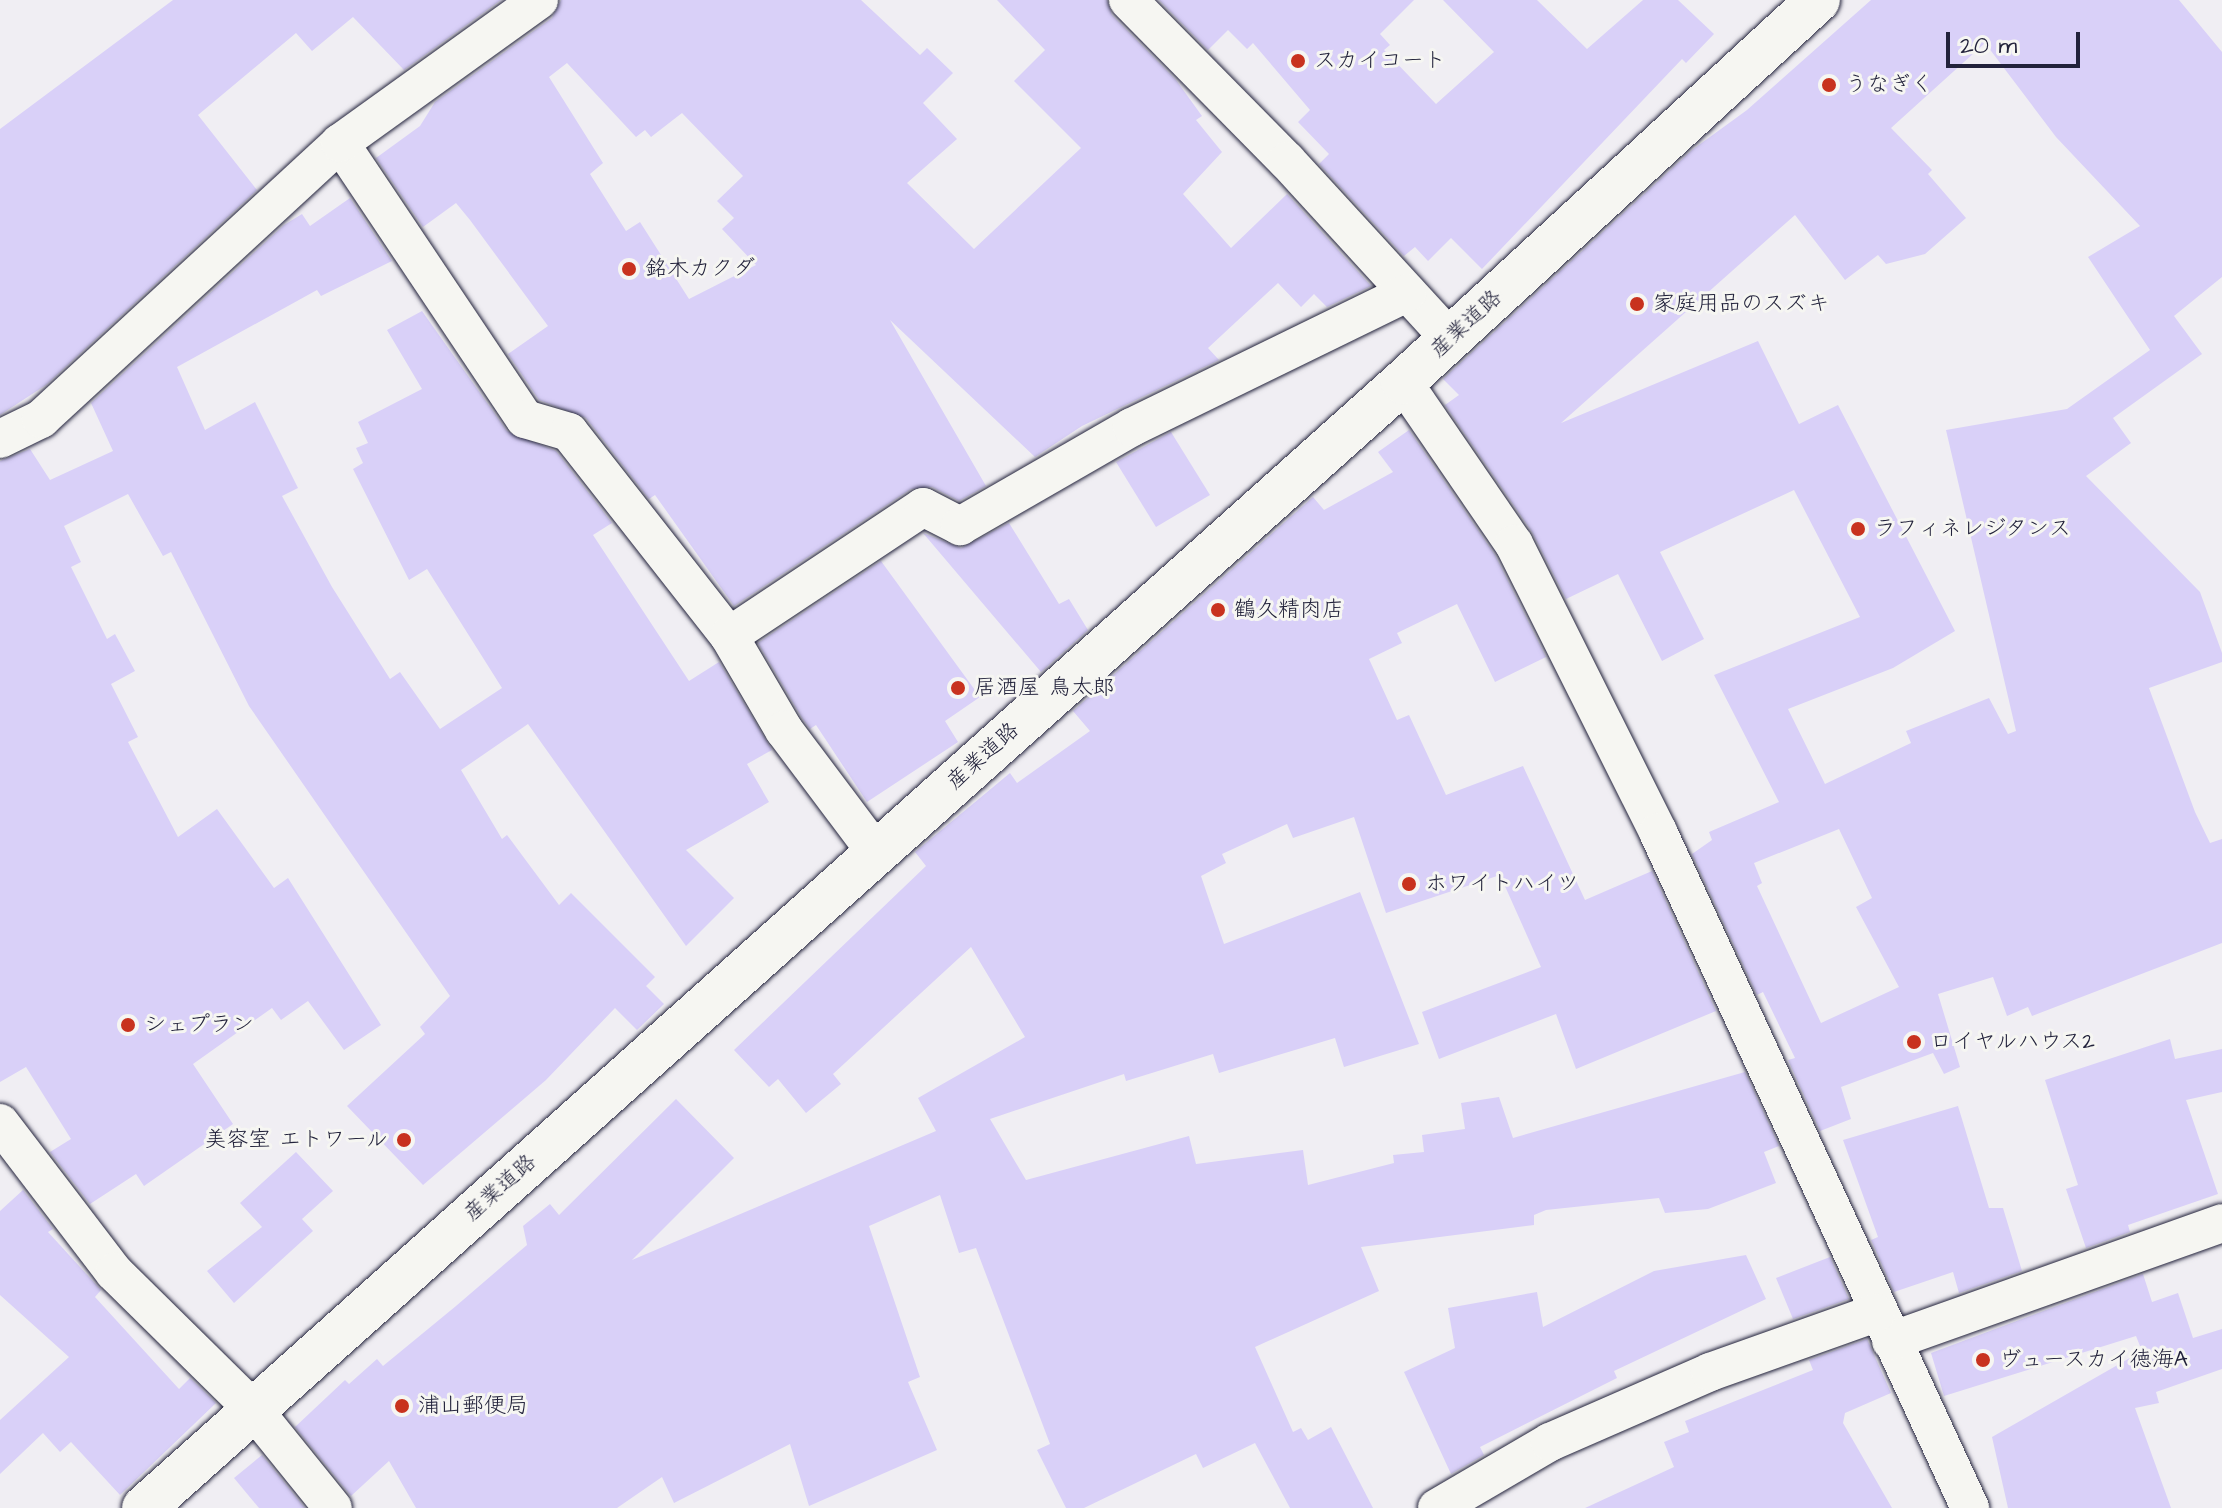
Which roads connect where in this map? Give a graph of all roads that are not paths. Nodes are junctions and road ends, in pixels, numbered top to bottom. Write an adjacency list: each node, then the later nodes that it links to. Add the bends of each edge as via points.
1 (539, 0): 4 (street)
2 (1128, 0): 5 (street)
3 (1818, 0): 6 (street, 産業道路)
4 (340, 143): 8 (street, via 41,419); 9 (street, via 525,419 569,432)
5 (1407, 293): 6 (street); 9 (street, via 1132,427 960,526 923,507)
6 (1450, 339): 7 (street, 産業道路)
7 (1403, 382): 10 (street, 産業道路); 13 (street, via 1514,544 1658,832)
8 (0, 439)
9 (729, 636): 10 (street, via 784,730)
10 (875, 851): 14 (street, 産業道路)
11 (0, 1123): 14 (street, via 114,1272)
12 (2222, 1223): 13 (street)
13 (1884, 1327): 17 (street, via 1710,1372 1550,1442); 18 (street)
14 (253, 1409): 15 (street, 産業道路); 16 (street)
15 (144, 1508)
16 (333, 1508)
17 (1437, 1508)
18 (1970, 1508)

